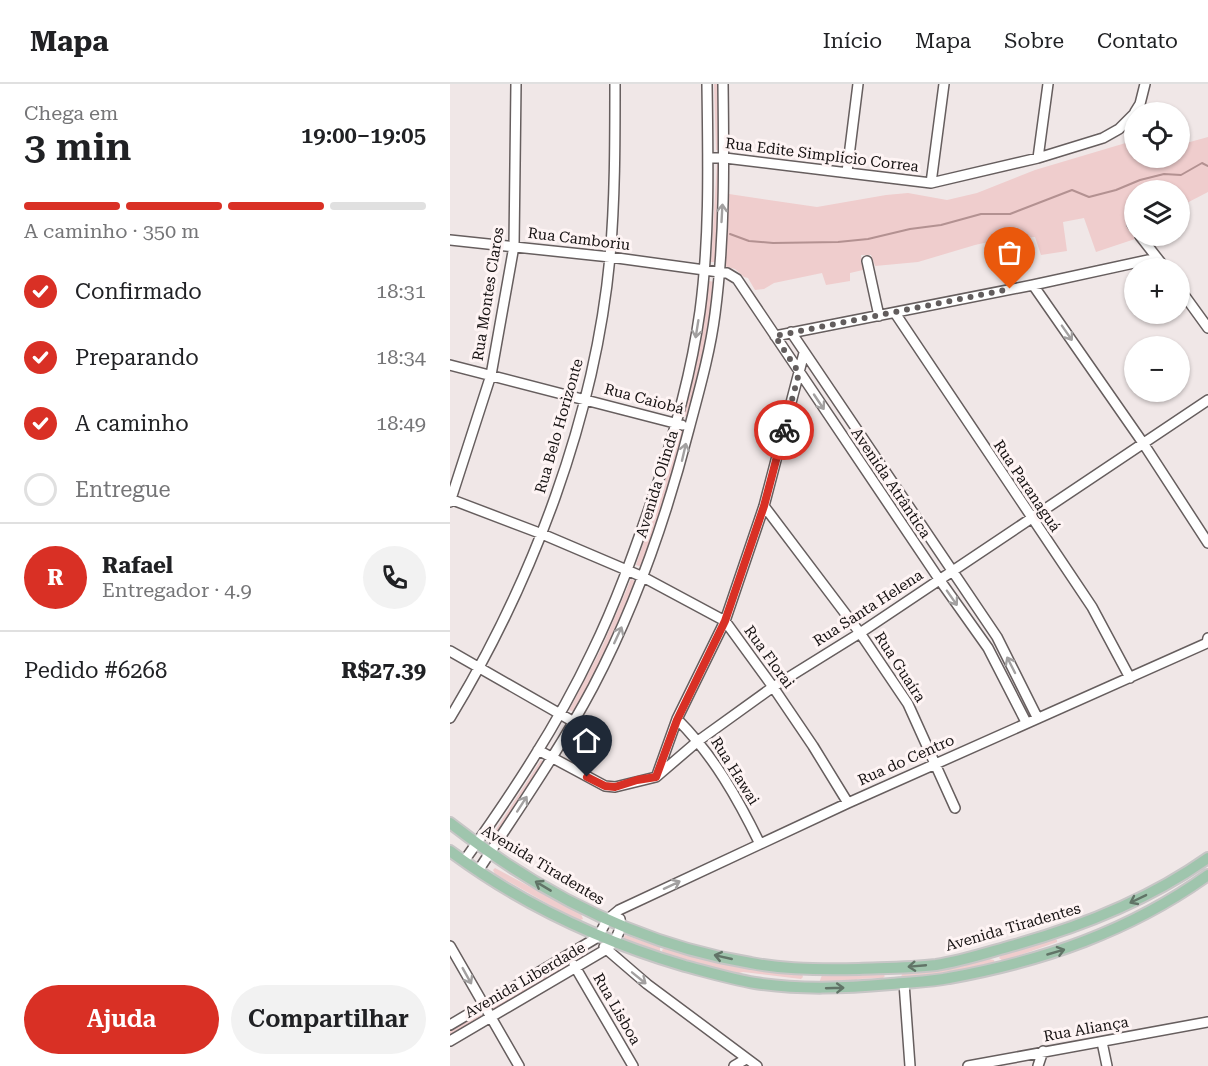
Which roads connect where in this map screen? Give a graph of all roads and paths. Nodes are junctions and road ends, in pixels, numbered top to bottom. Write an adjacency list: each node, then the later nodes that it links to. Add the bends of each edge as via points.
1 (516, 84): 17 (street, Rua Montes Claros)
2 (615, 84): 19 (street, Rua Belo Horizonte)
3 (707, 84): 11 (street, Avenida Olinda)
4 (723, 84): 12 (street, Avenida Olinda)
5 (858, 84): 14 (street)
6 (944, 84): 15 (street)
7 (1048, 84): 13 (street)
8 (1145, 84): 9 (street, Rua Edite Simplicio Correa)
9 (1140, 102)
10 (1124, 124): 13 (street, Rua Edite Simplicio Correa, via 1103,138)
11 (708, 158): 12 (street, Rua Edite Simplicio Correa); 23 (street, Avenida Olinda)
12 (725, 158): 14 (street, Rua Edite Simplicio Correa); 24 (street, Avenida Olinda, one-way to 12)
13 (1038, 158): 15 (street, Rua Edite Simplicio Correa)
14 (848, 172): 15 (street, Rua Edite Simplicio Correa)
15 (931, 183)
16 (450, 240): 17 (street, Rua Camboriu)
17 (514, 246): 19 (street, Rua Camboriu); 35 (street, Rua Montes Claros)
18 (1147, 246): 20 (street)
19 (610, 257): 23 (street, Rua Camboriu); 36 (street, Rua Belo Horizonte)
20 (1156, 258)
21 (867, 261): 28 (street)
22 (1124, 265): 25 (street)
23 (704, 271): 24 (street, Rua Camboriu); 38 (street, Avenida Olinda, one-way to 38, via 693,351)
24 (719, 272): 31 (street, Avenida Atrântica, via 737,279); 39 (street, Avenida Olinda, via 712,336)
25 (1033, 285): 27 (street); 40 (street, one-way to 40)
26 (1190, 303): 29 (street)
27 (895, 313): 28 (street); 43 (street, Rua Paranaguá)
28 (879, 316): 30 (street)
29 (1208, 328)
30 (791, 332): 31 (street); 32 (street)
31 (775, 336): 34 (street, Avenida Atrântica)
32 (804, 353): 34 (street); 47 (street)
33 (450, 365): 35 (street, Rua Caiobá)
34 (799, 373): 42 (street); 49 (street, Avenida Atrântica, one-way to 49)
35 (491, 375): 36 (street, Rua Caiobá); 41 (street, Rua Montes Claros)
36 (585, 399): 38 (street, Rua Caiobá); 44 (street, Rua Belo Horizonte)
37 (1208, 400): 40 (street, Rua Santa Helena)
38 (676, 424): 39 (street, Rua Caiobá); 46 (street, Avenida Olinda)
39 (690, 428): 48 (street, Avenida Olinda, one-way to 39)
40 (1143, 443): 43 (street, Rua Santa Helena); 45 (street)
41 (450, 500): 44 (street, Rua Florai)
42 (764, 506): 50 (street); 51 (street, Rua Guaíra)
43 (1031, 518): 47 (street, Rua Santa Helena); 56 (street, Rua Paranaguá, via 1092,607)
44 (542, 534): 46 (street, Rua Florai); 55 (street, Rua Belo Horizonte)
45 (1208, 543)
46 (627, 571): 48 (street, Rua Florai); 58 (street, Avenida Olinda, via 593,652)
47 (951, 571): 49 (street, Rua Santa Helena); 59 (street, one-way to 47, via 997,638)
48 (643, 577): 50 (street, Rua Florai); 62 (street, Avenida Olinda, one-way to 48)
49 (939, 579): 51 (street, Rua Santa Helena); 63 (street, Avenida Atrântica, one-way to 63, via 988,648)
50 (725, 621): 57 (street, Rua Florai); 61 (street)
51 (860, 633): 57 (street, Rua Santa Helena); 67 (street, Rua Guaíra, via 908,704)
52 (1208, 638): 53 (street)
53 (1208, 644): 56 (street, Rua do Centro)
54 (450, 651): 55 (street)
55 (480, 668): 58 (street); 60 (street, Rua Belo Horizonte)
56 (1130, 678): 59 (street, Rua do Centro)
57 (773, 687): 64 (street, Rua Santa Helena); 69 (street, Rua Florai)
58 (560, 713): 62 (street); 65 (street, Avenida Olinda)
59 (1037, 717): 63 (street, Rua do Centro)
60 (450, 718)
61 (677, 720): 64 (street, Rua Hawai); 68 (street)
62 (574, 722): 66 (street, Avenida Olinda)
63 (1026, 723): 67 (street, Rua do Centro)
64 (699, 741): 68 (street, Rua Santa Helena); 73 (street, Rua Hawai, via 736,796)
65 (538, 750): 66 (street, Rua Santa Helena); 72 (street, Avenida Olinda)
66 (552, 758): 68 (street, Rua Santa Helena, via 605,786 625,786); 75 (street, Avenida Olinda, one-way to 66)
67 (934, 764): 69 (street, Rua do Centro); 70 (street, Rua Guaíra)
68 (656, 777)
69 (848, 803): 73 (street, Rua do Centro)
70 (955, 808)
71 (450, 823): 72 (main road, Avenida Tiradentes)
72 (476, 844): 75 (main road, Avenida Tiradentes); 77 (street, Avenida Olinda)
73 (760, 844): 82 (street, Rua do Centro, one-way to 73)
74 (450, 851): 77 (main road)
75 (490, 853): 78 (street, Avenida Olinda); 83 (main road, Avenida Tiradentes, one-way to 75)
76 (1208, 858): 79 (main road, Avenida Tiradentes)
77 (464, 861): 78 (main road)
78 (478, 871): 85 (main road)
79 (1190, 871): 81 (main road); 88 (main road, Avenida Tiradentes, one-way to 88, via 1097,918)
80 (1208, 875): 81 (main road)
81 (1197, 883): 90 (main road, one-way to 81, via 1087,941)
82 (619, 910): 83 (street, Rua do Centro); 84 (street)
83 (608, 920): 84 (main road, Avenida Tiradentes); 85 (street, Rua do Centro)
84 (621, 926): 87 (street); 93 (main road, Avenida Tiradentes, one-way to 84, via 751,964)
85 (598, 937): 87 (main road); 89 (street, Avenida Liberdade)
86 (450, 946): 96 (street, one-way to 96)
87 (610, 947): 91 (street, Avenida Liberdade); 95 (main road, via 738,980); 103 (street, one-way to 103)
88 (995, 950): 90 (main road); 92 (main road, Avenida Tiradentes, one-way to 92, via 936,964)
89 (568, 955): 91 (street, Rua Lisboa); 96 (street, Avenida Liberdade)
90 (999, 967): 94 (main road, via 948,979)
91 (576, 968): 97 (street, Avenida Liberdade); 105 (street, Rua Lisboa)
92 (891, 968): 93 (main road, Avenida Tiradentes); 94 (main road)
93 (810, 969): 95 (main road)
94 (898, 983): 95 (main road, one-way to 94); 107 (street)
95 (809, 988)
96 (483, 1006): 97 (street); 99 (street, Avenida Liberdade)
97 (490, 1017): 100 (street, Avenida Liberdade); 104 (street)
98 (1208, 1022): 101 (street, Rua Aliança)
99 (450, 1025)
100 (450, 1041)
101 (1102, 1042): 102 (street, Rua Aliança); 110 (street)
102 (1043, 1051): 108 (street, Rua Aliança); 109 (street)
103 (740, 1063): 106 (street)
104 (519, 1066)
105 (633, 1066)
106 (757, 1066)
107 (910, 1066)
108 (968, 1066)
109 (1038, 1066)
110 (1107, 1066)

